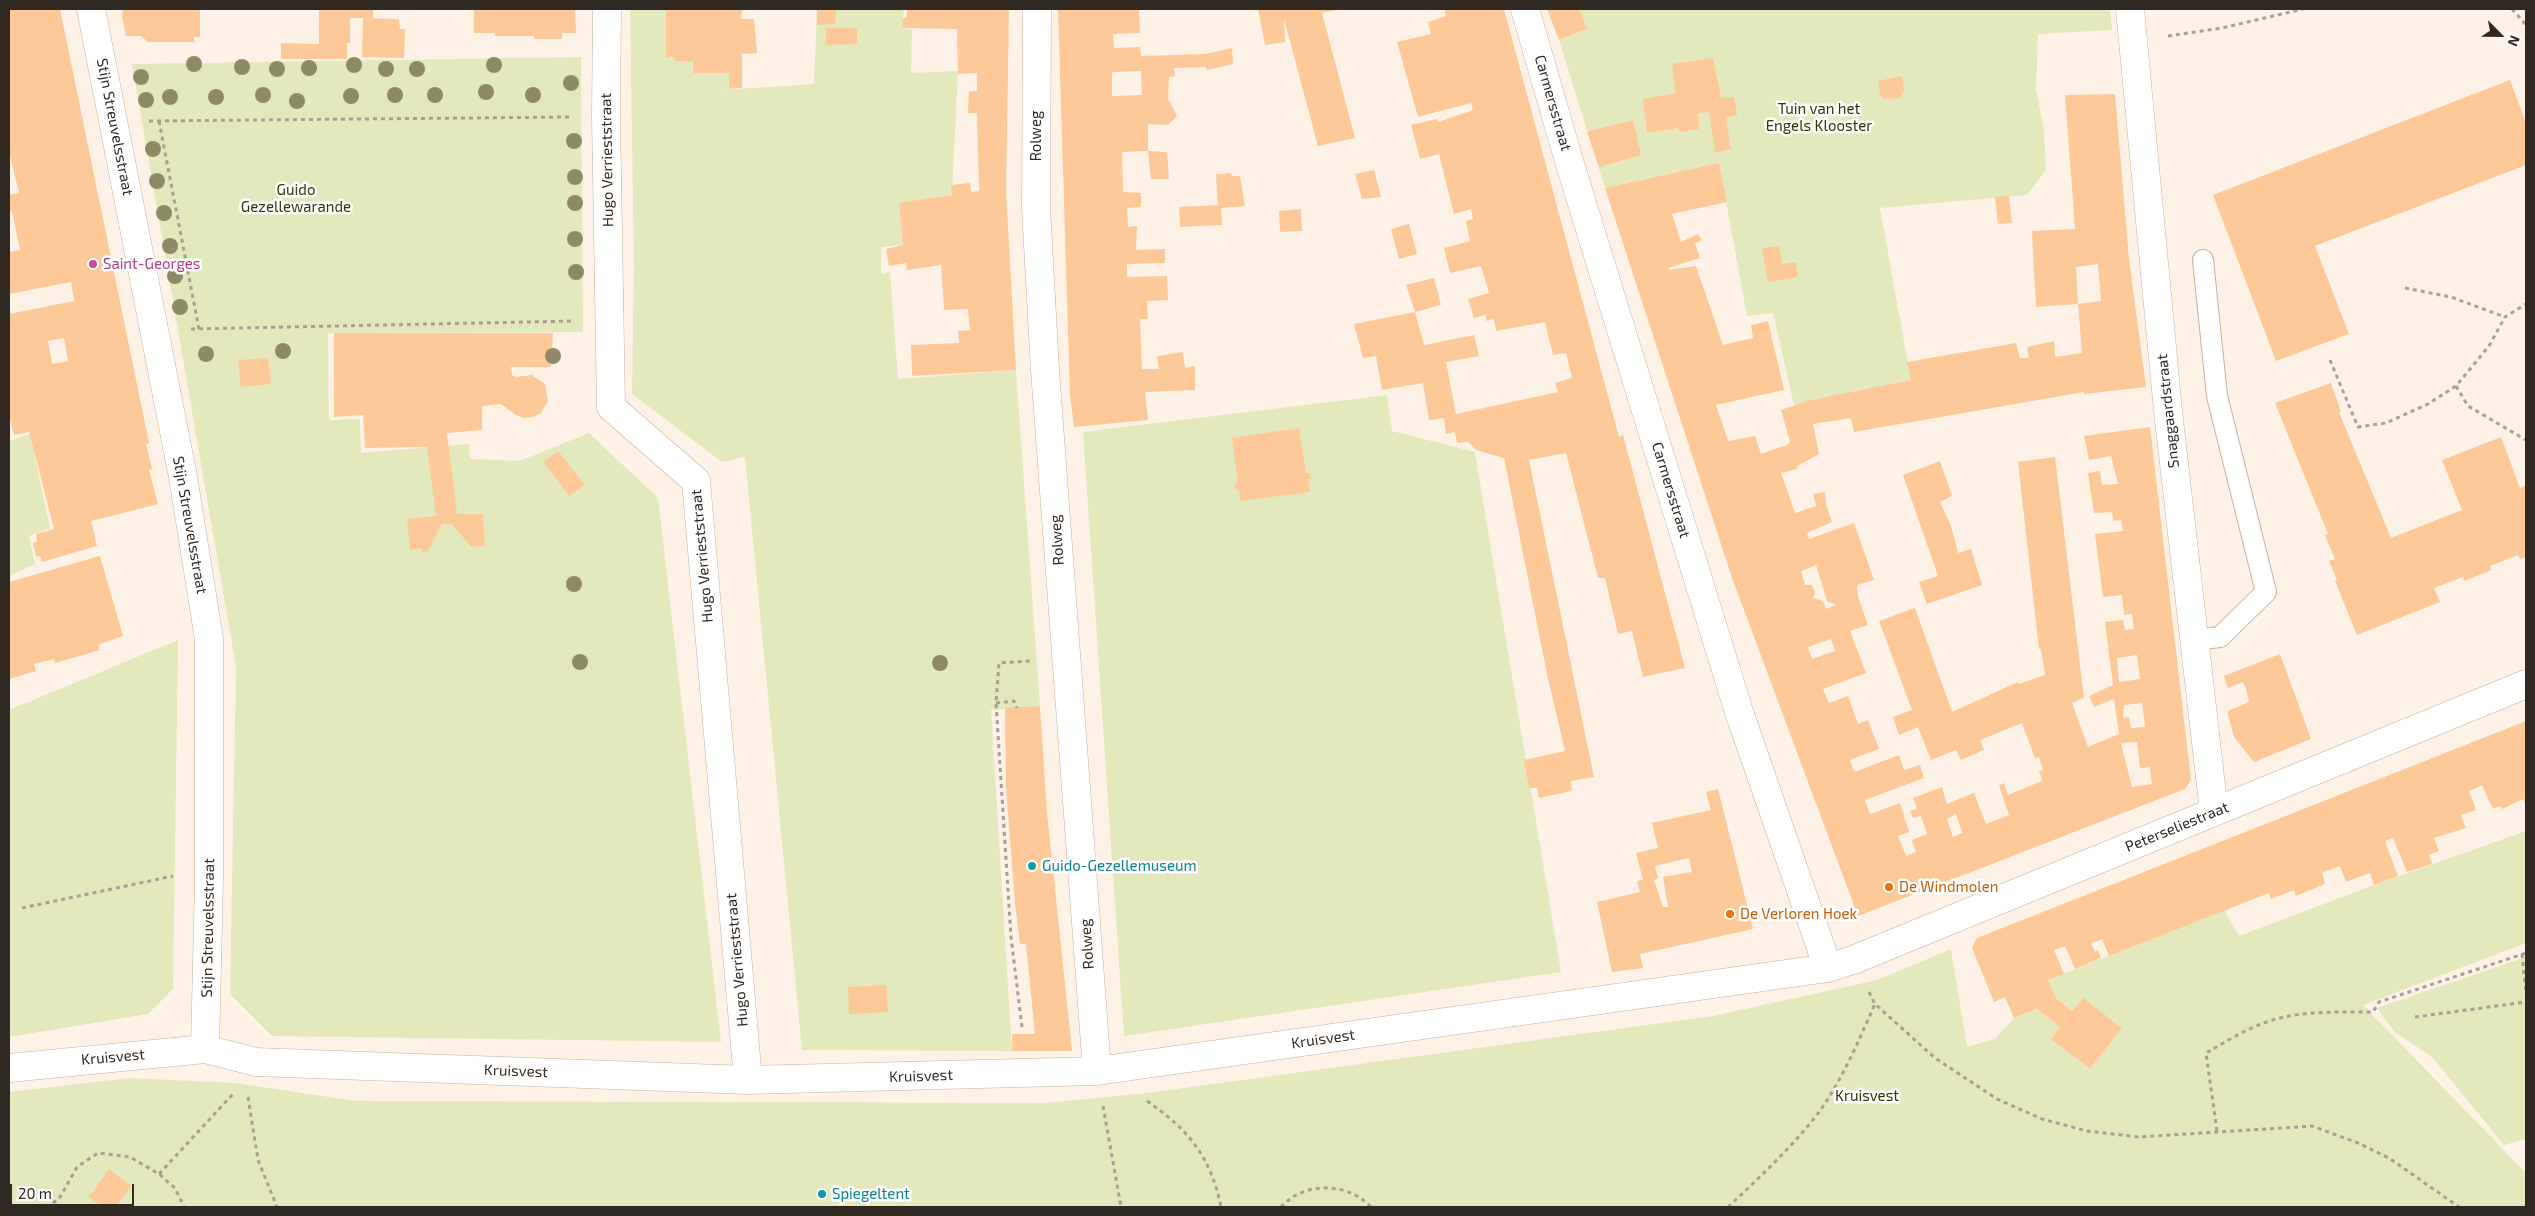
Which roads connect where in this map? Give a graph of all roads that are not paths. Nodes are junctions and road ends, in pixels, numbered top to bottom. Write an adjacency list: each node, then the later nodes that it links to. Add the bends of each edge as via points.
1 (91, 9): 11 (street, Stijn Streuvelsstraat, via 183,477 209,639)
2 (607, 9): 14 (street, Hugo Verrieststraat, via 611,407 696,481)
3 (1037, 9): 13 (street, Rolweg, via 1036,208 1045,370)
4 (1525, 9): 10 (street, Carmersstraat, via 1739,712)
5 (2130, 9): 7 (street, Snaggaardstraat, via 2167,402)
6 (2203, 260): 7 (lane, via 2217,396 2266,592 2220,637)
7 (2194, 640): 9 (street, Snaggaardstraat)
8 (2526, 684): 9 (street, Peterseliestraat)
9 (2214, 812): 10 (street, Peterseliestraat)
10 (1828, 968): 13 (street, Kruisvest)
11 (205, 1049): 12 (street, Kruisvest); 14 (street, Kruisvest, via 251,1071)
12 (9, 1068)
13 (1097, 1071): 14 (street, Kruisvest)
14 (748, 1080)

